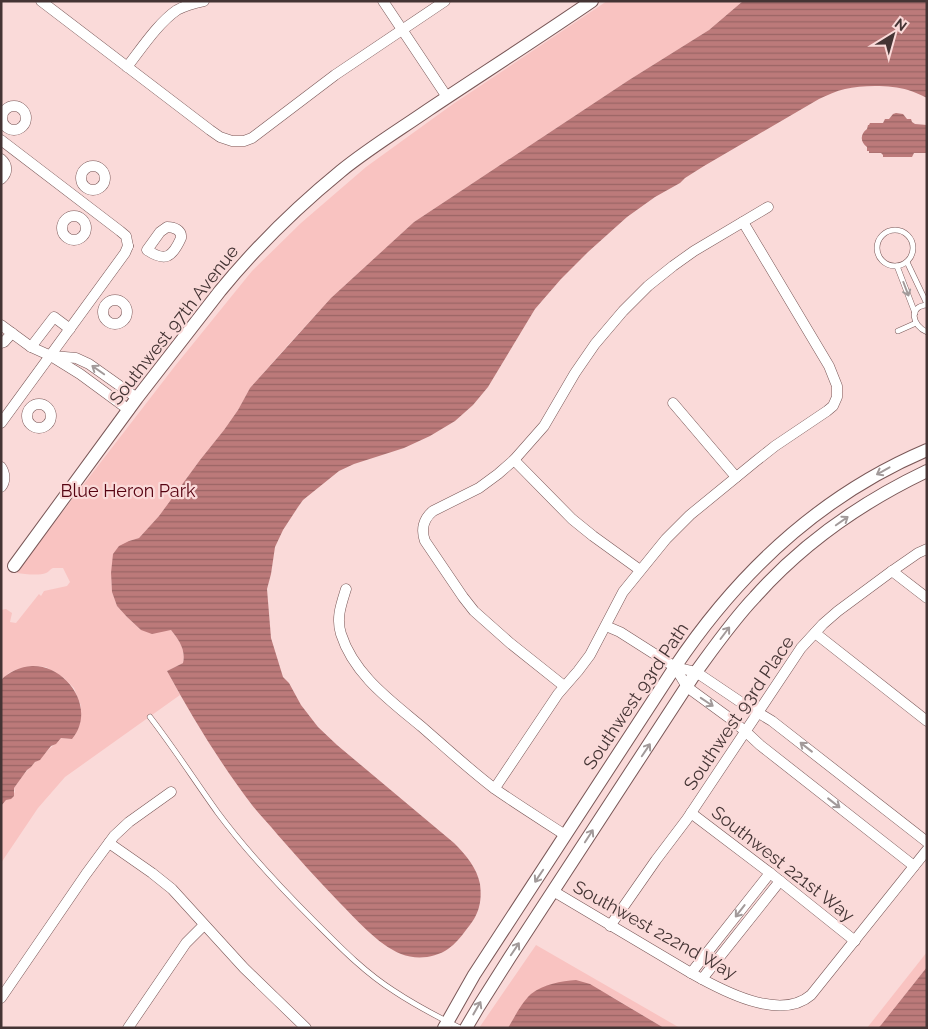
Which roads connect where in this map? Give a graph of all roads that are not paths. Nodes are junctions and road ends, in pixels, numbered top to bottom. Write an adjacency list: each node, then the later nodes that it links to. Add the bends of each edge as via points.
1 (41, 1): 7 (street)
2 (204, 1): 7 (street, via 188,5 168,18)
3 (383, 1): 6 (street)
4 (445, 1): 6 (street)
5 (592, 1): 8 (street, Southwest 97th Avenue)
6 (402, 30): 7 (street, via 321,85 261,133 239,142 215,134); 8 (street)
7 (127, 67)
8 (447, 97): 36 (street, Southwest 97th Avenue, via 342,170 275,230 229,279)
9 (1, 140): 10 (street)
10 (12, 148): 11 (street); 14 (street)
11 (2, 159): 12 (street, via 7,170)
12 (1, 179)
13 (86, 187): 14 (street)
14 (77, 198): 16 (street)
15 (768, 207): 18 (street)
16 (90, 208): 17 (street); 19 (street, via 123,234)
17 (82, 219)
18 (743, 222): 43 (street, via 673,266 623,311 585,358 544,426); 46 (street, via 826,361 838,389 830,409)
19 (128, 246): 20 (street); 23 (street)
20 (147, 250)
21 (907, 262): 22 (lane); 22 (lane, via 913,252 912,240 903,231 891,230 881,237 877,249 881,260); 25 (lane)
22 (897, 266): 26 (lane, one-way to 26)
23 (95, 296): 24 (street); 29 (street)
24 (106, 304)
25 (927, 305): 26 (lane, via 920,306)
26 (915, 313): 27 (lane)
27 (916, 323): 30 (lane); 32 (lane)
28 (1, 325): 31 (street)
29 (70, 329): 34 (street, via 54,317); 35 (street)
30 (898, 331)
31 (12, 333): 33 (street); 34 (street)
32 (926, 333)
33 (1, 344)
34 (31, 347): 35 (street)
35 (51, 356): 36 (street, one-way to 35, via 89,364 76,358); 37 (street); 40 (street)
36 (137, 398): 40 (street, Southwest 97th Avenue)
37 (18, 399): 39 (street); 41 (street)
38 (673, 403): 46 (street)
39 (30, 408)
40 (129, 410): 49 (street, Southwest 97th Avenue)
41 (1, 423)
42 (927, 450): 56 (street, Southwest 93rd Path, one-way to 56, via 849,491 788,537 733,591 697,634)
43 (514, 460): 50 (street, via 572,519); 58 (street, via 483,485 431,512 425,521 424,538 474,611)
44 (1, 466): 47 (street, via 4,484)
45 (927, 471): 57 (street, Southwest 93rd Path, one-way to 45, via 743,610 797,555 858,509)
46 (736, 477): 50 (street, via 682,521)
47 (1, 487)
48 (927, 549): 51 (street, Southwest 93rd Place)
49 (14, 566)
50 (640, 570): 54 (street, via 619,599)
51 (892, 571): 53 (street); 55 (street, Southwest 93rd Place, via 838,611)
52 (346, 589): 64 (street, via 338,612 340,633 361,670 375,687)
53 (927, 598)
54 (606, 626): 56 (street); 58 (street, via 587,660)
55 (815, 633): 60 (street, Southwest 93rd Place, via 796,655); 62 (street)
56 (675, 667): 57 (street); 59 (street); 67 (street, Southwest 93rd Path)
57 (696, 672): 59 (street, Southwest 93rd Path); 60 (street)
58 (564, 686): 64 (street)
59 (687, 687): 63 (street, one-way to 63); 74 (street, Southwest 93rd Path, one-way to 59)
60 (758, 713): 63 (street, Southwest 93rd Place); 68 (street, one-way to 60)
61 (150, 717): 81 (lane, via 219,814 284,892 369,973)
62 (927, 721)
63 (745, 731): 66 (street, Southwest 93rd Place); 71 (street, one-way to 71)
64 (495, 788): 67 (street)
65 (171, 792): 69 (street, via 129,822)
66 (691, 813): 72 (street, Southwest 221st Way); 76 (street, Southwest 93rd Place)
67 (565, 835): 81 (street, Southwest 93rd Path, one-way to 81)
68 (927, 842)
69 (109, 843): 75 (street, via 166,884); 80 (street)
70 (927, 850): 71 (street)
71 (914, 866): 77 (street)
72 (770, 873): 73 (street, Southwest 221st Way); 78 (street, one-way to 78)
73 (780, 880): 77 (street, Southwest 221st Way); 79 (street)
74 (553, 891): 76 (street, Southwest 222nd Way); 85 (street, Southwest 93rd Path, one-way to 74)
75 (204, 925): 82 (street, via 190,938); 83 (street)
76 (610, 926): 78 (street, Southwest 222nd Way)
77 (855, 941): 79 (street, Southwest 222nd Way, via 811,995 785,1006 732,993)
78 (691, 973): 79 (street, Southwest 222nd Way)
79 (702, 979)
80 (1, 998)
81 (445, 1024): 84 (lane)
82 (128, 1028)
83 (306, 1028)
84 (460, 1028)
85 (466, 1028)

